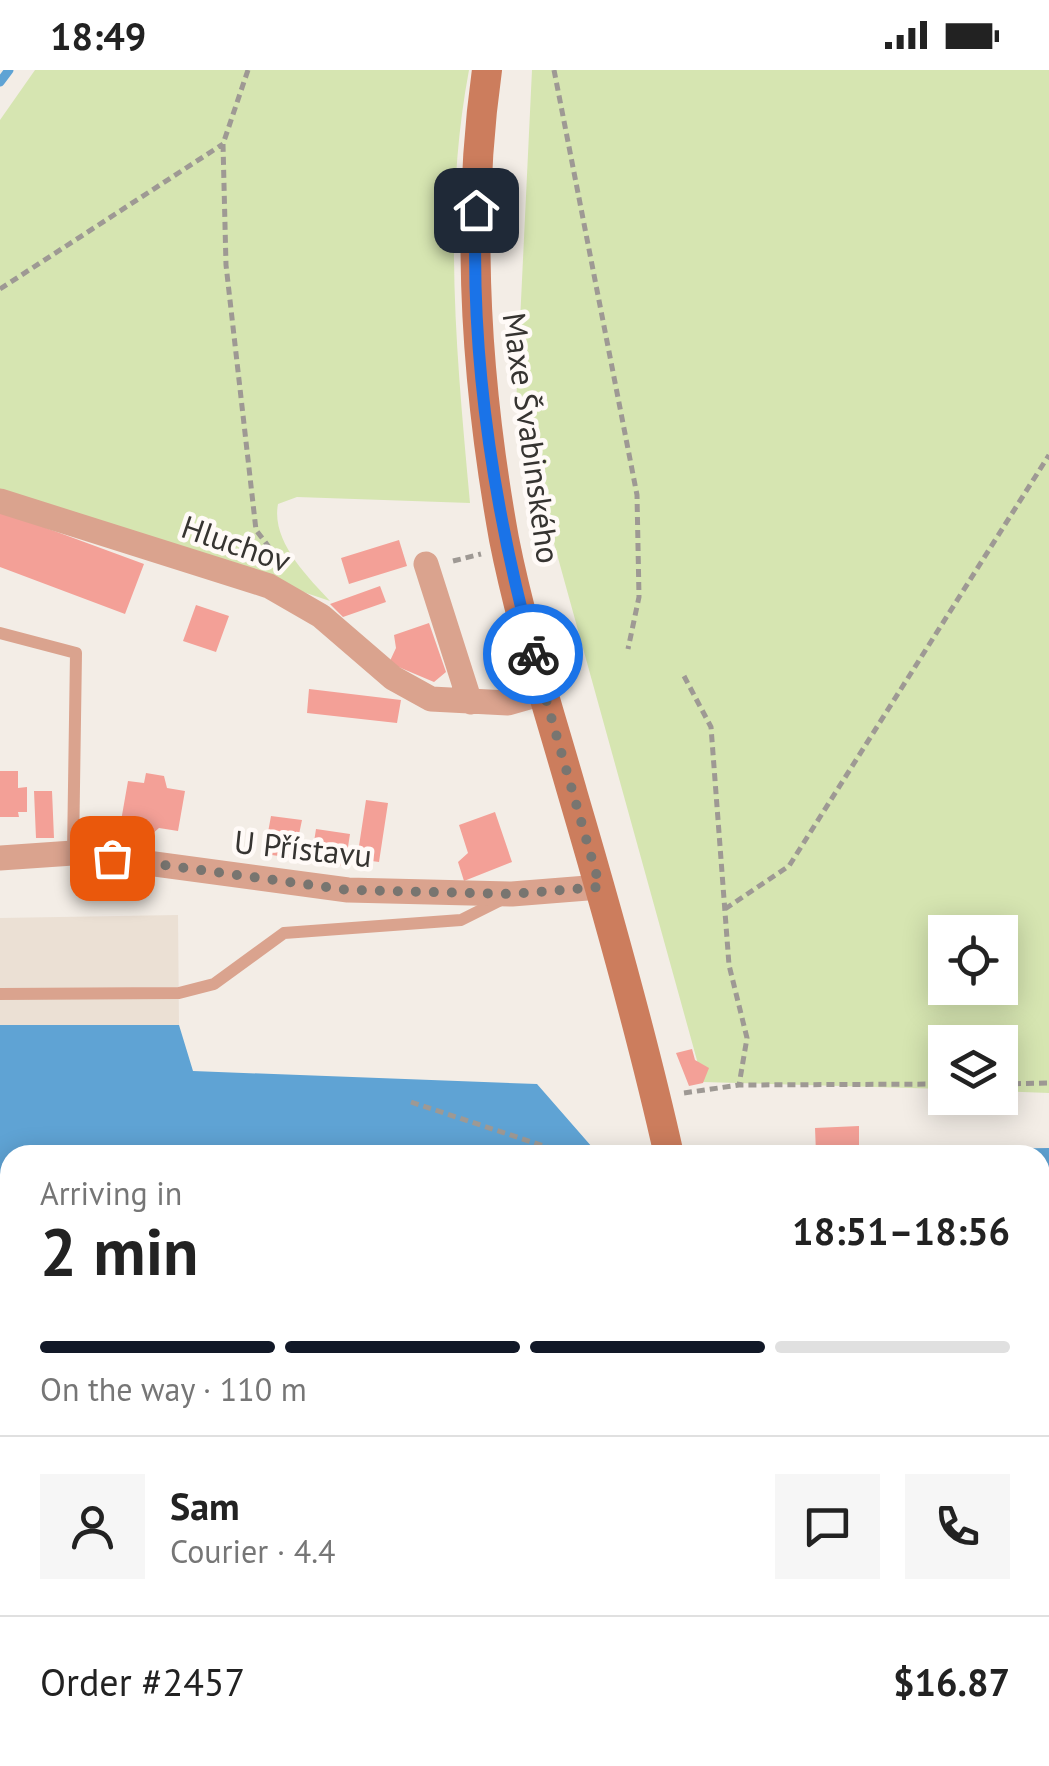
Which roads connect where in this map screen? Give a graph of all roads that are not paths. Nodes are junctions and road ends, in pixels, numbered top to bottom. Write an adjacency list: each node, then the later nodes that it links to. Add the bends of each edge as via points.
1 (487, 70): 5 (main road, Maxe Švabinského, via 475,247 480,372 505,543)
2 (0, 501): 6 (street, Hluchov, via 269,586 321,616 392,678 431,699)
3 (426, 564): 6 (street)
4 (0, 633): 7 (lane, via 76,653)
5 (543, 692): 6 (street, Hluchov, via 508,703); 9 (main road, Maxe Švabinského)
6 (470, 702)
7 (73, 853): 8 (street, U Přístavu); 10 (street, U Přístavu, via 348,890)
8 (0, 858)
9 (600, 887): 10 (street, U Přístavu); 12 (main road, Maxe Švabinského, via 669,1103)
10 (512, 894): 11 (lane, via 462,920 284,933 214,984 178,993)
11 (0, 994)
12 (670, 1145)

